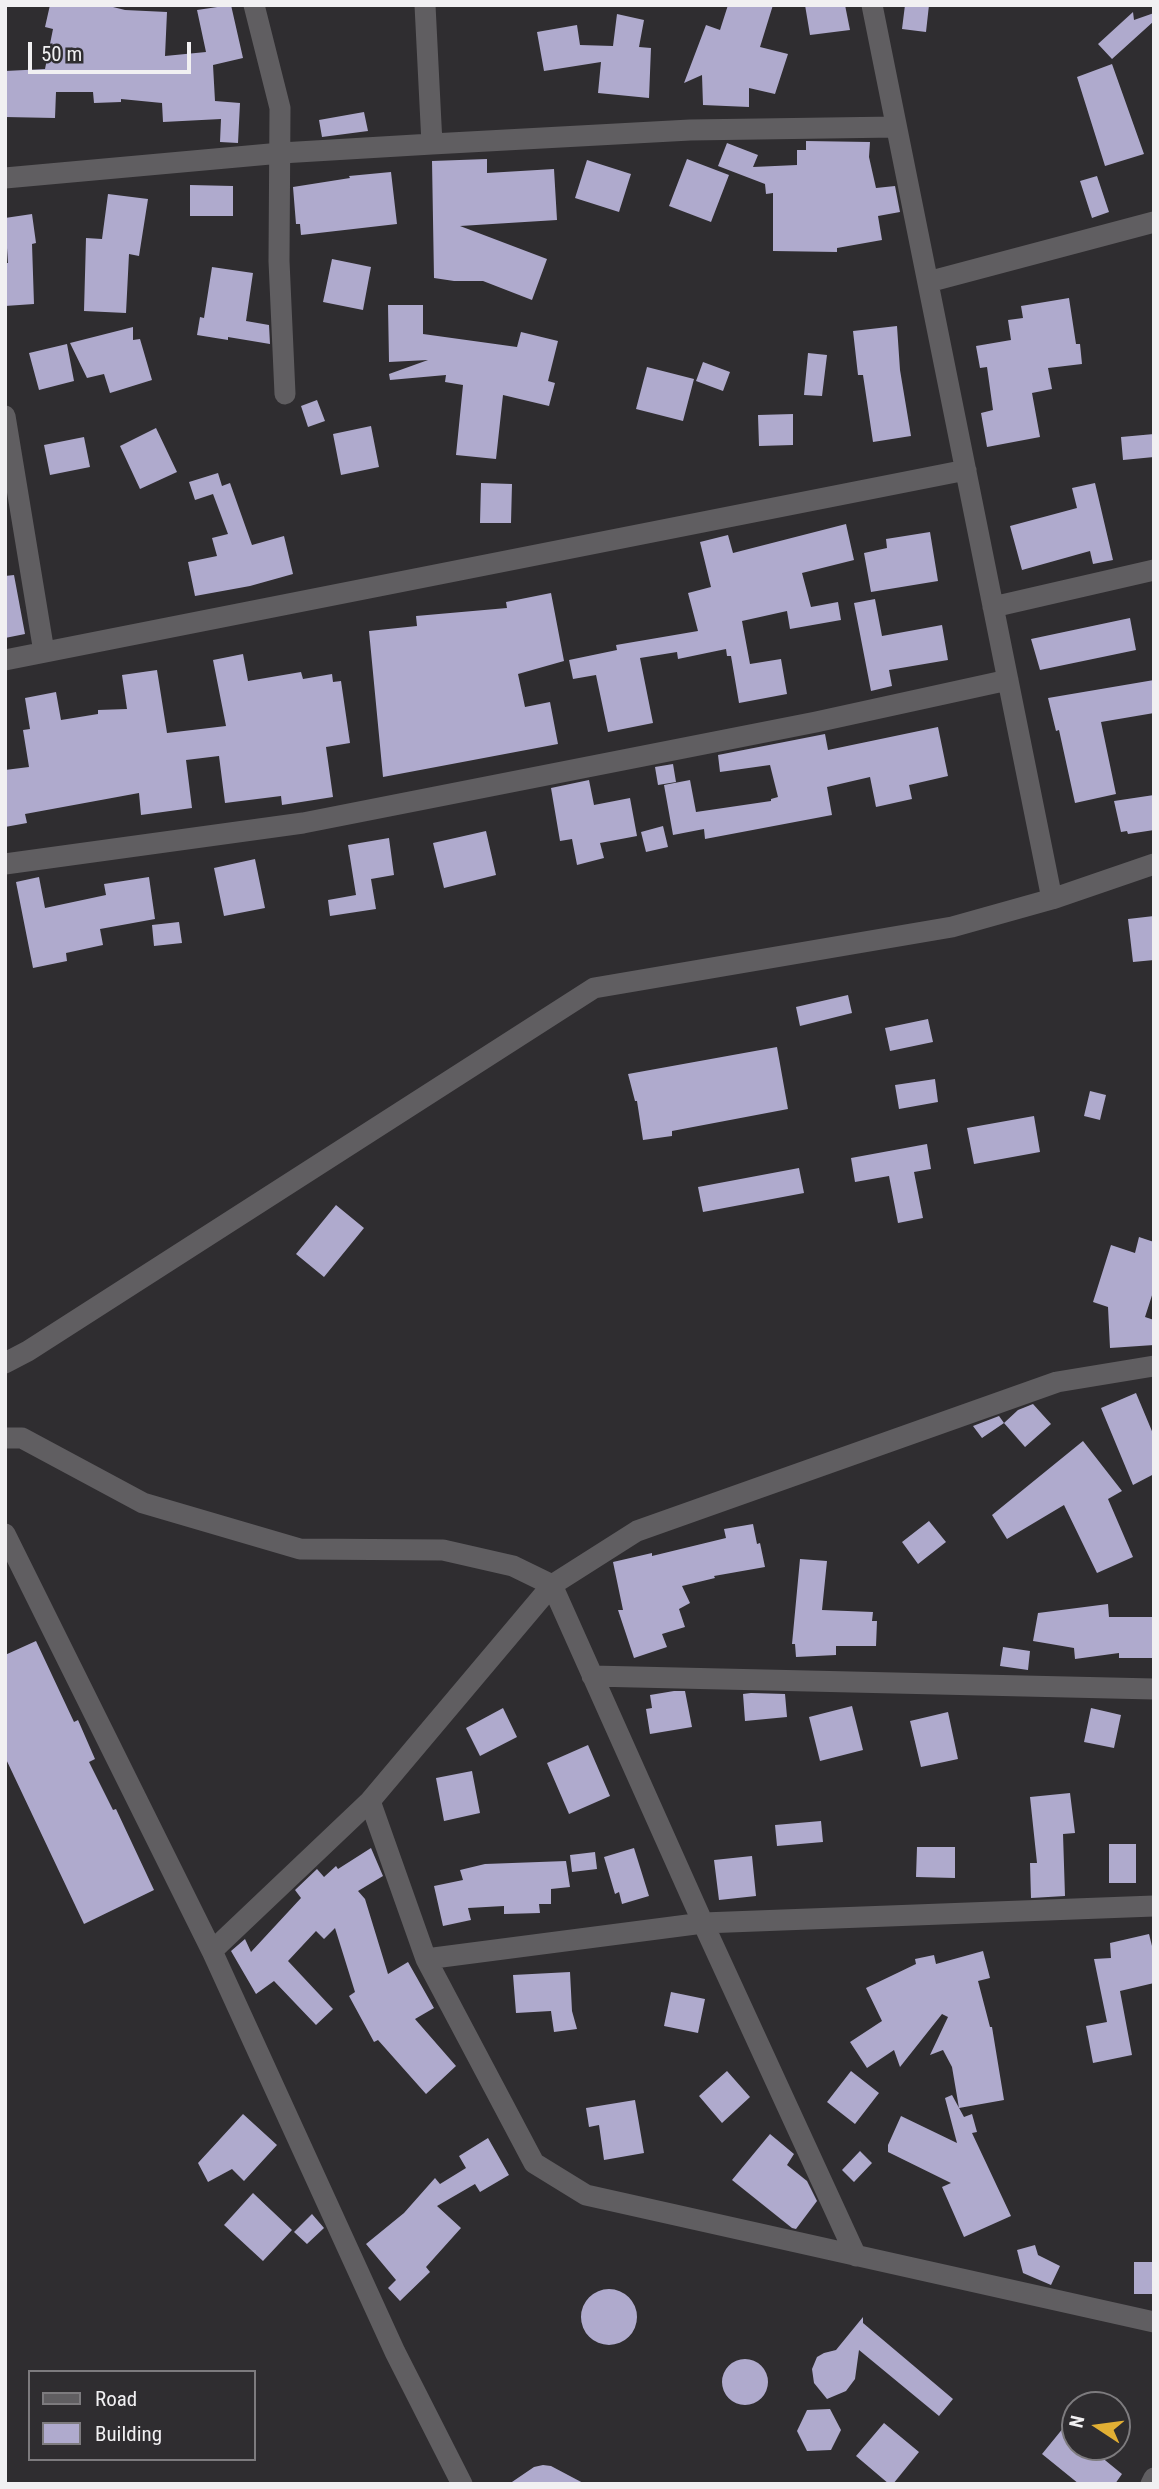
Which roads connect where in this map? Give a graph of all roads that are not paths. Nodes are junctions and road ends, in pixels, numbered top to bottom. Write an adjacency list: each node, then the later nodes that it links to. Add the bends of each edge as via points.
1 (254, 5): 6 (street, via 280,108)
2 (425, 5): 5 (street)
3 (872, 5): 4 (street)
4 (896, 127): 5 (street, via 690,130); 9 (street)
5 (432, 144): 6 (street)
6 (281, 153): 7 (street); 10 (street, via 279,261)
7 (5, 178)
8 (1154, 222): 9 (street)
9 (928, 282): 12 (street)
10 (285, 394)
11 (5, 416): 15 (street)
12 (966, 470): 14 (street); 15 (street)
13 (1154, 569): 14 (street)
14 (993, 607): 17 (street)
15 (44, 652): 16 (street)
16 (5, 660)
17 (1008, 680): 18 (street, via 303,823); 20 (street)
18 (5, 864)
19 (1154, 864): 20 (street)
20 (1052, 899): 21 (street, via 952,927 594,988)
21 (5, 1363)
22 (1154, 1366): 25 (street, via 1057,1382 637,1531)
23 (5, 1438): 25 (street, via 22,1438 142,1503 300,1549 443,1550 513,1566)
24 (5, 1534): 31 (street)
25 (552, 1585): 26 (street); 28 (street)
26 (592, 1676): 27 (street); 30 (street)
27 (1154, 1689)
28 (370, 1801): 31 (street); 32 (street)
29 (1154, 1906): 30 (street)
30 (703, 1923): 32 (street); 33 (street)
31 (212, 1951): 36 (street, via 394,2352)
32 (426, 1959): 33 (street, via 534,2163 586,2195)
33 (856, 2256): 34 (street)
34 (1154, 2322)
35 (1154, 2478): 37 (street)
36 (462, 2484)
37 (1151, 2484)

